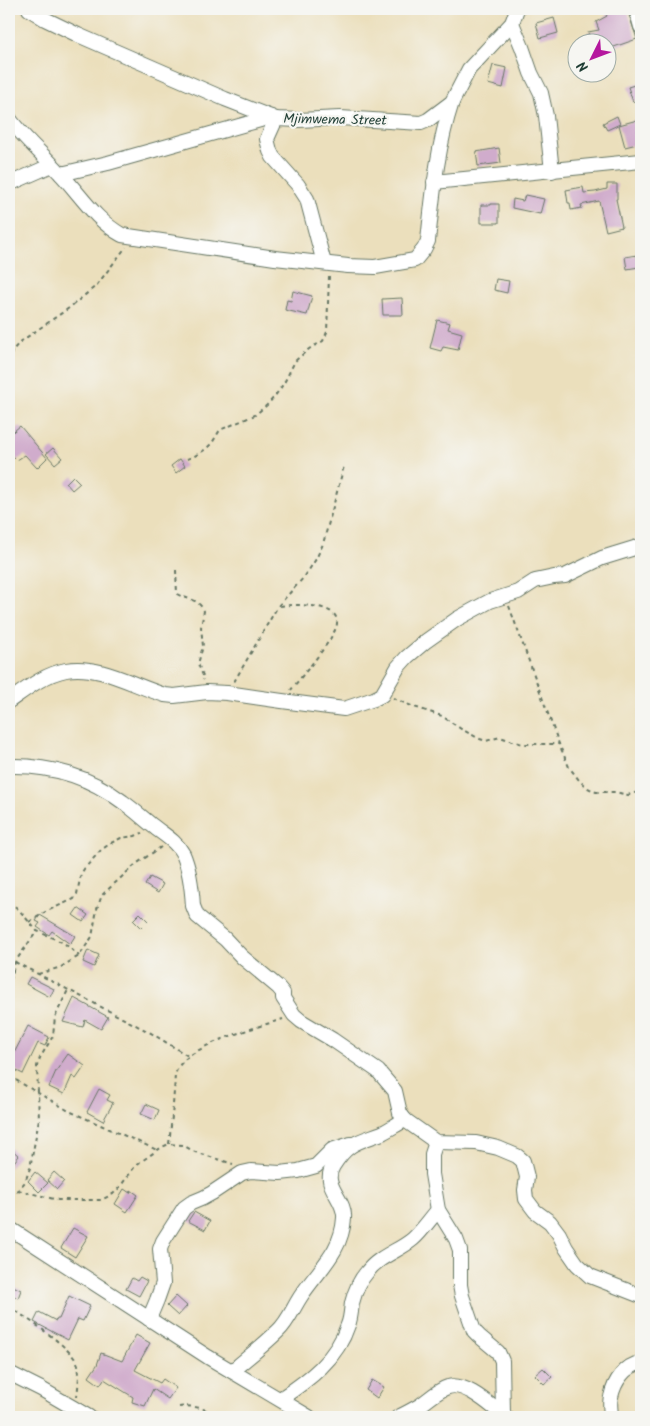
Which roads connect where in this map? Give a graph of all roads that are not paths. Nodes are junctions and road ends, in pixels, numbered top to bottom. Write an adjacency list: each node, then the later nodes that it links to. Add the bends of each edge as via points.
1 (29, 9): 8 (street, Mjimwema Street, via 225,100)
2 (517, 9): 4 (street, Mjimwema Street)
3 (636, 9): 5 (street)
4 (512, 23): 6 (street, Mjimwema Street, via 469,69); 11 (street, via 541,93)
5 (641, 27)
6 (452, 102): 8 (street, Mjimwema Street, via 421,123); 12 (street)
7 (9, 118): 10 (street)
8 (273, 118): 10 (street, via 108,163); 14 (street, via 267,138 270,151 307,199)
9 (641, 161): 11 (street)
10 (57, 169): 13 (street); 14 (street, via 100,219 122,235)
11 (552, 170): 12 (street)
12 (434, 182): 14 (street, via 428,241 415,260 375,267)
13 (9, 184)
14 (327, 263)
15 (641, 546): 16 (street, via 602,558 565,576 535,582 456,619 407,657 382,695 344,709 228,693 165,695 99,671 83,670 66,670 44,678)
16 (9, 701)
17 (9, 766): 18 (street, via 25,765 78,777 122,801 172,840 188,867 194,912 278,987 294,1015 378,1071 395,1091)
18 (405, 1120): 19 (street); 20 (street)
19 (436, 1142): 21 (street, via 432,1174); 23 (street, via 476,1143 517,1156 525,1169 526,1199 550,1222 577,1264 590,1276)
20 (354, 1143): 24 (street, via 332,1150 316,1166 304,1170 242,1173 184,1208 162,1241 162,1283); 26 (street, via 341,1155 329,1175 344,1210 344,1227 332,1256 309,1284 280,1330)
21 (438, 1210): 28 (street, via 414,1238 368,1270 356,1288 349,1324 340,1345 319,1370); 29 (street, via 460,1250 460,1286 474,1331 498,1352 502,1362)
22 (9, 1228): 24 (street)
23 (641, 1296)
24 (149, 1319): 26 (street)
25 (641, 1363): 33 (street, via 627,1368 616,1382 610,1399)
26 (232, 1371): 28 (street)
27 (9, 1373): 30 (street)
28 (280, 1399): 31 (street)
29 (505, 1416): 32 (street, via 467,1390 450,1386)
30 (89, 1417)
31 (309, 1417)
32 (398, 1417)
33 (611, 1417)

